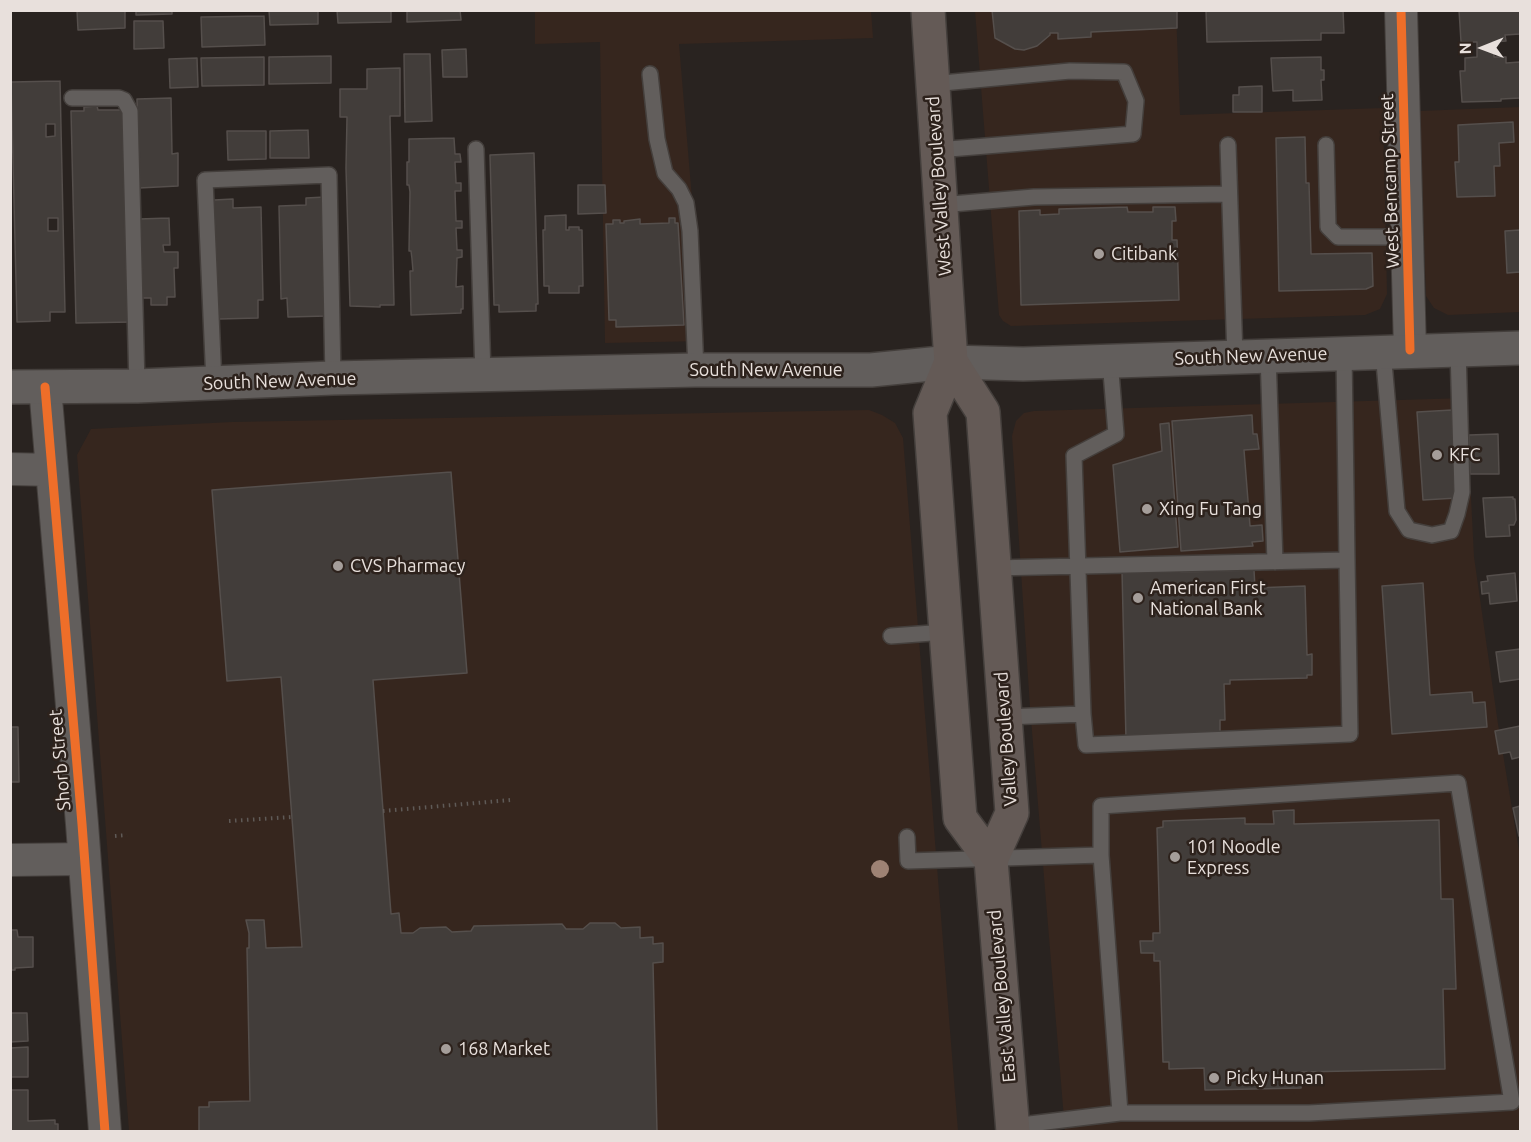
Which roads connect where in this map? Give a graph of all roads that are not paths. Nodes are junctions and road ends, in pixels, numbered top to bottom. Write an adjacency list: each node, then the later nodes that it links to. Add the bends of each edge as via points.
1 (928, 10): 4 (main road, West Valley Boulevard)
2 (1401, 10): 12 (street, West Bencamp Street)
3 (650, 74): 21 (lane, via 665,173 686,203)
4 (932, 84): 9 (main road, West Valley Boulevard); 9 (lane, via 1070,70 1124,72 1136,101 1133,134)
5 (72, 98): 25 (lane, via 119,98 130,111)
6 (1228, 145): 10 (lane)
7 (1326, 145): 12 (lane, via 1328,227 1338,237)
8 (476, 149): 22 (lane)
9 (937, 150): 11 (main road, West Valley Boulevard)
10 (1228, 194): 11 (lane, via 1034,197); 18 (lane)
11 (940, 205): 20 (main road, West Valley Boulevard)
12 (1407, 237): 15 (street, West Bencamp Street)
13 (1521, 348): 14 (main road, South New Avenue)
14 (1458, 349): 15 (main road, South New Avenue); 15 (lane, via 1462,492 1451,531 1432,535 1409,530 1396,511)
15 (1397, 351): 16 (main road, South New Avenue)
16 (1344, 353): 17 (main road, South New Avenue); 30 (lane)
17 (1268, 355): 18 (main road, South New Avenue); 31 (lane)
18 (1235, 357): 19 (main road, South New Avenue)
19 (1110, 360): 20 (main road, South New Avenue); 32 (lane, via 1116,434 1074,456)
20 (951, 362): 21 (main road, South New Avenue, via 871,370); 33 (main road, Valley Boulevard, via 983,412); 34 (main road, via 930,413)
21 (696, 370): 22 (main road, South New Avenue)
22 (483, 375): 23 (main road, South New Avenue)
23 (333, 378): 24 (main road, South New Avenue); 24 (lane, via 329,175 206,180)
24 (214, 383): 25 (main road, South New Avenue)
25 (137, 386): 27 (main road, South New Avenue)
26 (10, 387): 27 (main road, South New Avenue)
27 (45, 387): 29 (street, Shorb Street)
28 (10, 469): 29 (street)
29 (52, 470): 40 (street, Shorb Street)
30 (1347, 560): 31 (lane); 36 (lane, via 1350,734 1086,745)
31 (1275, 562): 32 (lane)
32 (1077, 567): 33 (lane); 36 (lane)
33 (994, 568): 37 (main road, Valley Boulevard)
34 (946, 632): 35 (lane); 42 (main road, via 960,818)
35 (891, 636)
36 (1083, 714): 37 (lane)
37 (1005, 717): 42 (main road, Valley Boulevard, via 1012,813)
38 (907, 837): 42 (lane, via 908,861)
39 (1101, 855): 42 (lane); 43 (lane); 43 (lane, via 1101,806 1458,783 1512,1102 1309,1113)
40 (84, 859): 41 (street); 45 (street, Shorb Street)
41 (10, 860)
42 (991, 860): 44 (main road, East Valley Boulevard)
43 (1120, 1113): 44 (lane)
44 (1013, 1129)
45 (105, 1131)

